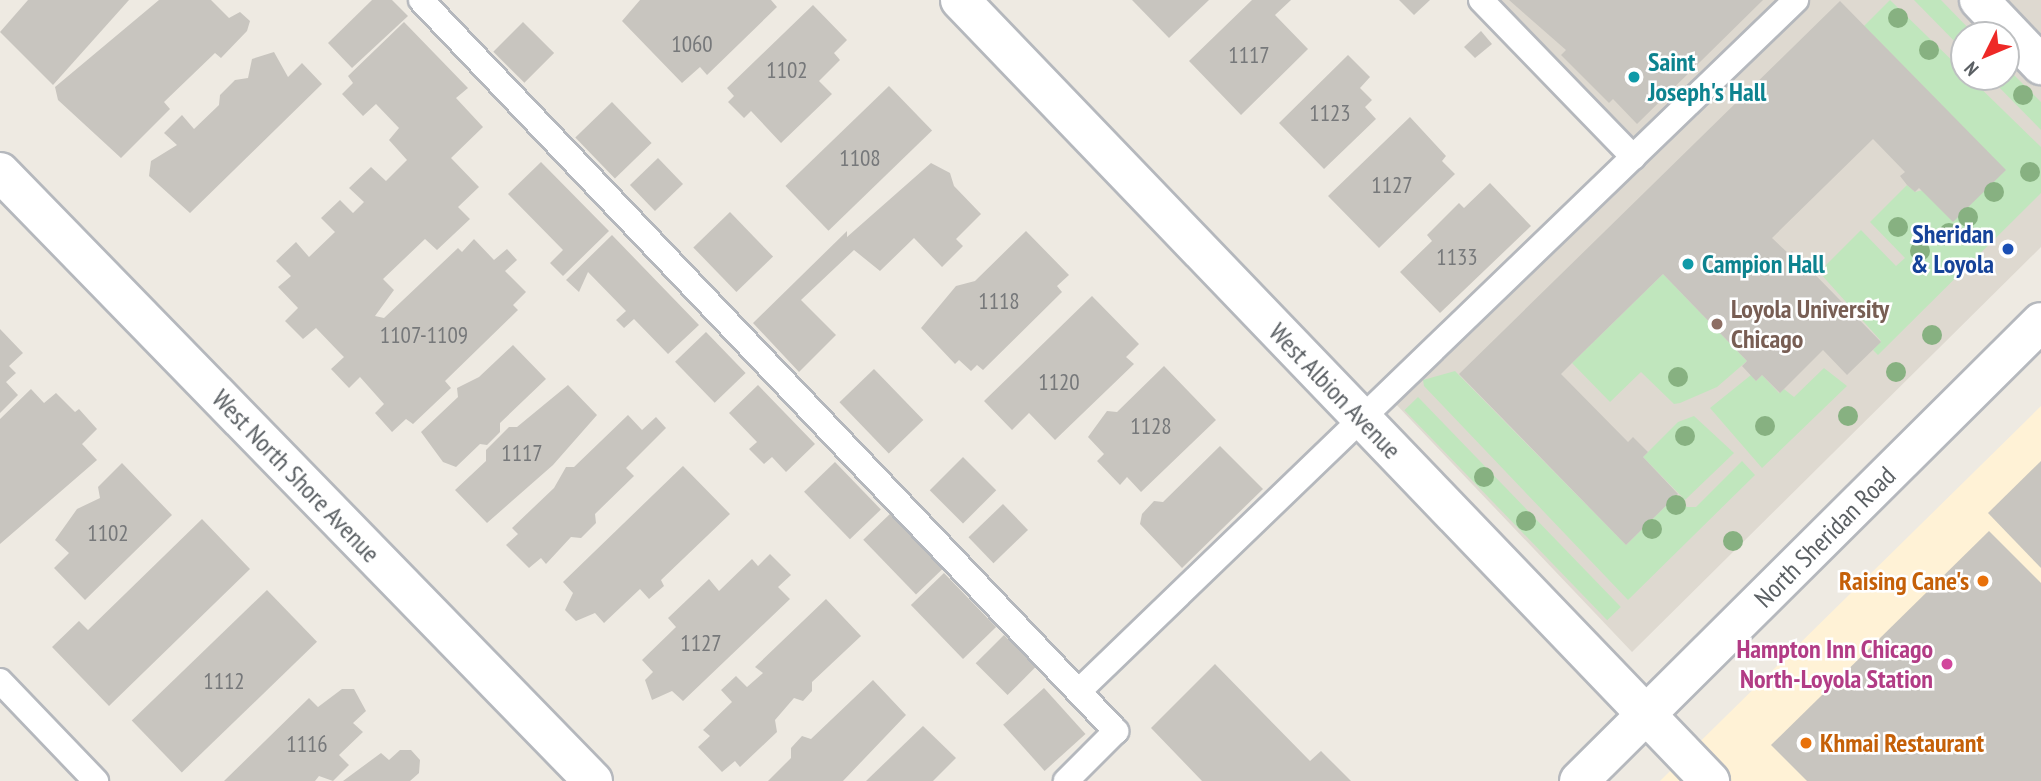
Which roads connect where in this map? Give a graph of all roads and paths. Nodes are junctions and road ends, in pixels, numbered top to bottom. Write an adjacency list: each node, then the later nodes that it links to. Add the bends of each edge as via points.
1 (421, 0): 12 (lane)
2 (960, 0): 10 (street, West Albion Avenue)
3 (1481, 0): 7 (lane)
4 (1796, 0): 7 (lane)
5 (1979, 0): 6 (street)
6 (2041, 65)
7 (1633, 157): 10 (lane)
8 (0, 172): 15 (street, West North Shore Avenue)
9 (2041, 322): 13 (street, North Sheridan Road)
10 (1362, 419): 12 (lane); 13 (street, West Albion Avenue)
11 (0, 681): 14 (lane)
12 (1079, 691): 16 (lane, via 1116,731)
13 (1646, 715): 17 (street, North Sheridan Road); 18 (street, West Albion Avenue)
14 (96, 781)
15 (593, 781)
16 (1066, 781)
17 (1579, 781)
18 (1710, 781)

